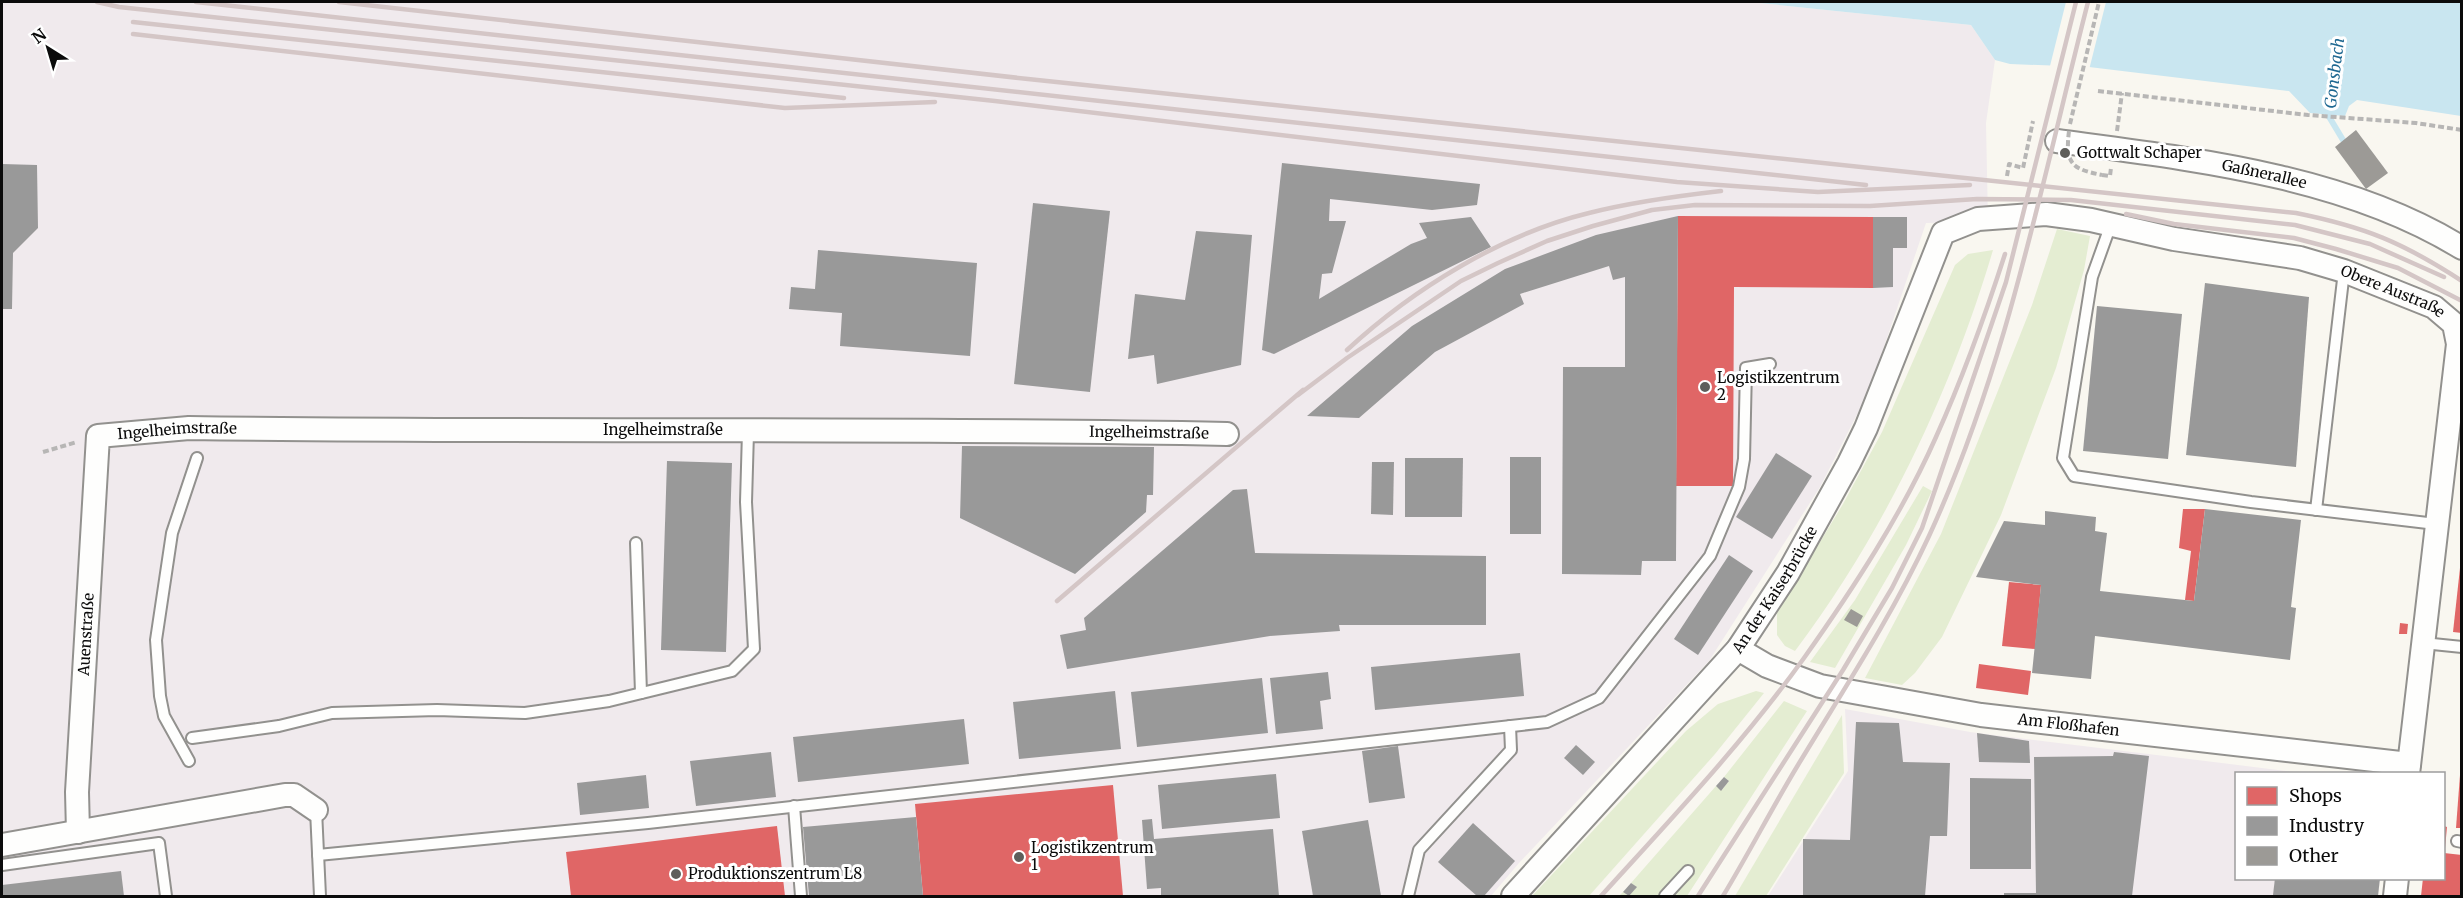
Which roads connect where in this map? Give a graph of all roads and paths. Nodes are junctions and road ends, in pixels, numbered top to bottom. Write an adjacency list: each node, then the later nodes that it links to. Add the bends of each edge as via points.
1 (2099, 2): 8 (path, bridge, via 2073,104 2067,152 2076,167 2110,176)
2 (2098, 91): 3 (path)
3 (2122, 93): 4 (path); 6 (path)
4 (2120, 109)
5 (2033, 121): 9 (path, via 2023,168 2009,164)
6 (2462, 130)
7 (2057, 141): 12 (street, Gaßnerallee, via 2185,157 2328,192 2368,204)
8 (2111, 170)
9 (2007, 176)
10 (2111, 224): 11 (street, Obere Austraße, via 2067,216 2014,215 1978,219); 13 (street, Obere Austraße, via 2174,239 2300,258); 20 (lane, via 2092,277 2063,458 2074,476)
11 (1951, 228): 25 (street, An der Kaiserbrücke, via 1940,240 1923,291 1850,463 1788,573)
12 (2462, 248)
13 (2343, 271): 20 (lane); 21 (street, Obere Austraße, via 2434,308 2454,324 2458,344)
14 (1770, 364): 27 (lane, via 1746,368 1740,487 1710,556 1599,698 1546,722)
15 (748, 432): 16 (street, Ingelheimstraße, via 991,429); 17 (street, Ingelheimstraße, via 189,428); 26 (lane, via 746,502 754,649 732,671)
16 (1227, 434)
17 (98, 436): 18 (path); 33 (street, Auenstraße, via 77,792)
18 (43, 452)
19 (197, 458): 29 (lane, via 172,533 156,640 164,716)
20 (2316, 510): 21 (lane)
21 (2436, 524): 23 (street, Obere Austraße)
22 (636, 543): 26 (lane)
23 (2422, 643): 24 (lane); 30 (street, Obere Austraße)
24 (2462, 647)
25 (1738, 649): 30 (street, Am Floßhafen, via 1767,666 1820,686 1982,715); 43 (street, An der Kaiserbrücke)
26 (641, 693): 28 (lane, via 525,713 332,713 279,726)
27 (1510, 726): 31 (lane); 42 (lane, via 1511,750 1419,850)
28 (192, 738)
29 (189, 761)
30 (2408, 769)
31 (794, 806): 35 (lane); 41 (lane)
32 (316, 810): 33 (street, via 294,795 285,795); 35 (lane)
33 (78, 832): 34 (street)
34 (2, 845)
35 (318, 855): 40 (lane)
36 (2, 865): 39 (lane, via 159,843)
37 (1688, 871): 44 (lane)
38 (2397, 880): 45 (street)
39 (166, 897)
40 (320, 897)
41 (801, 897)
42 (1408, 897)
43 (1514, 897)
44 (1665, 897)
45 (2395, 897)

